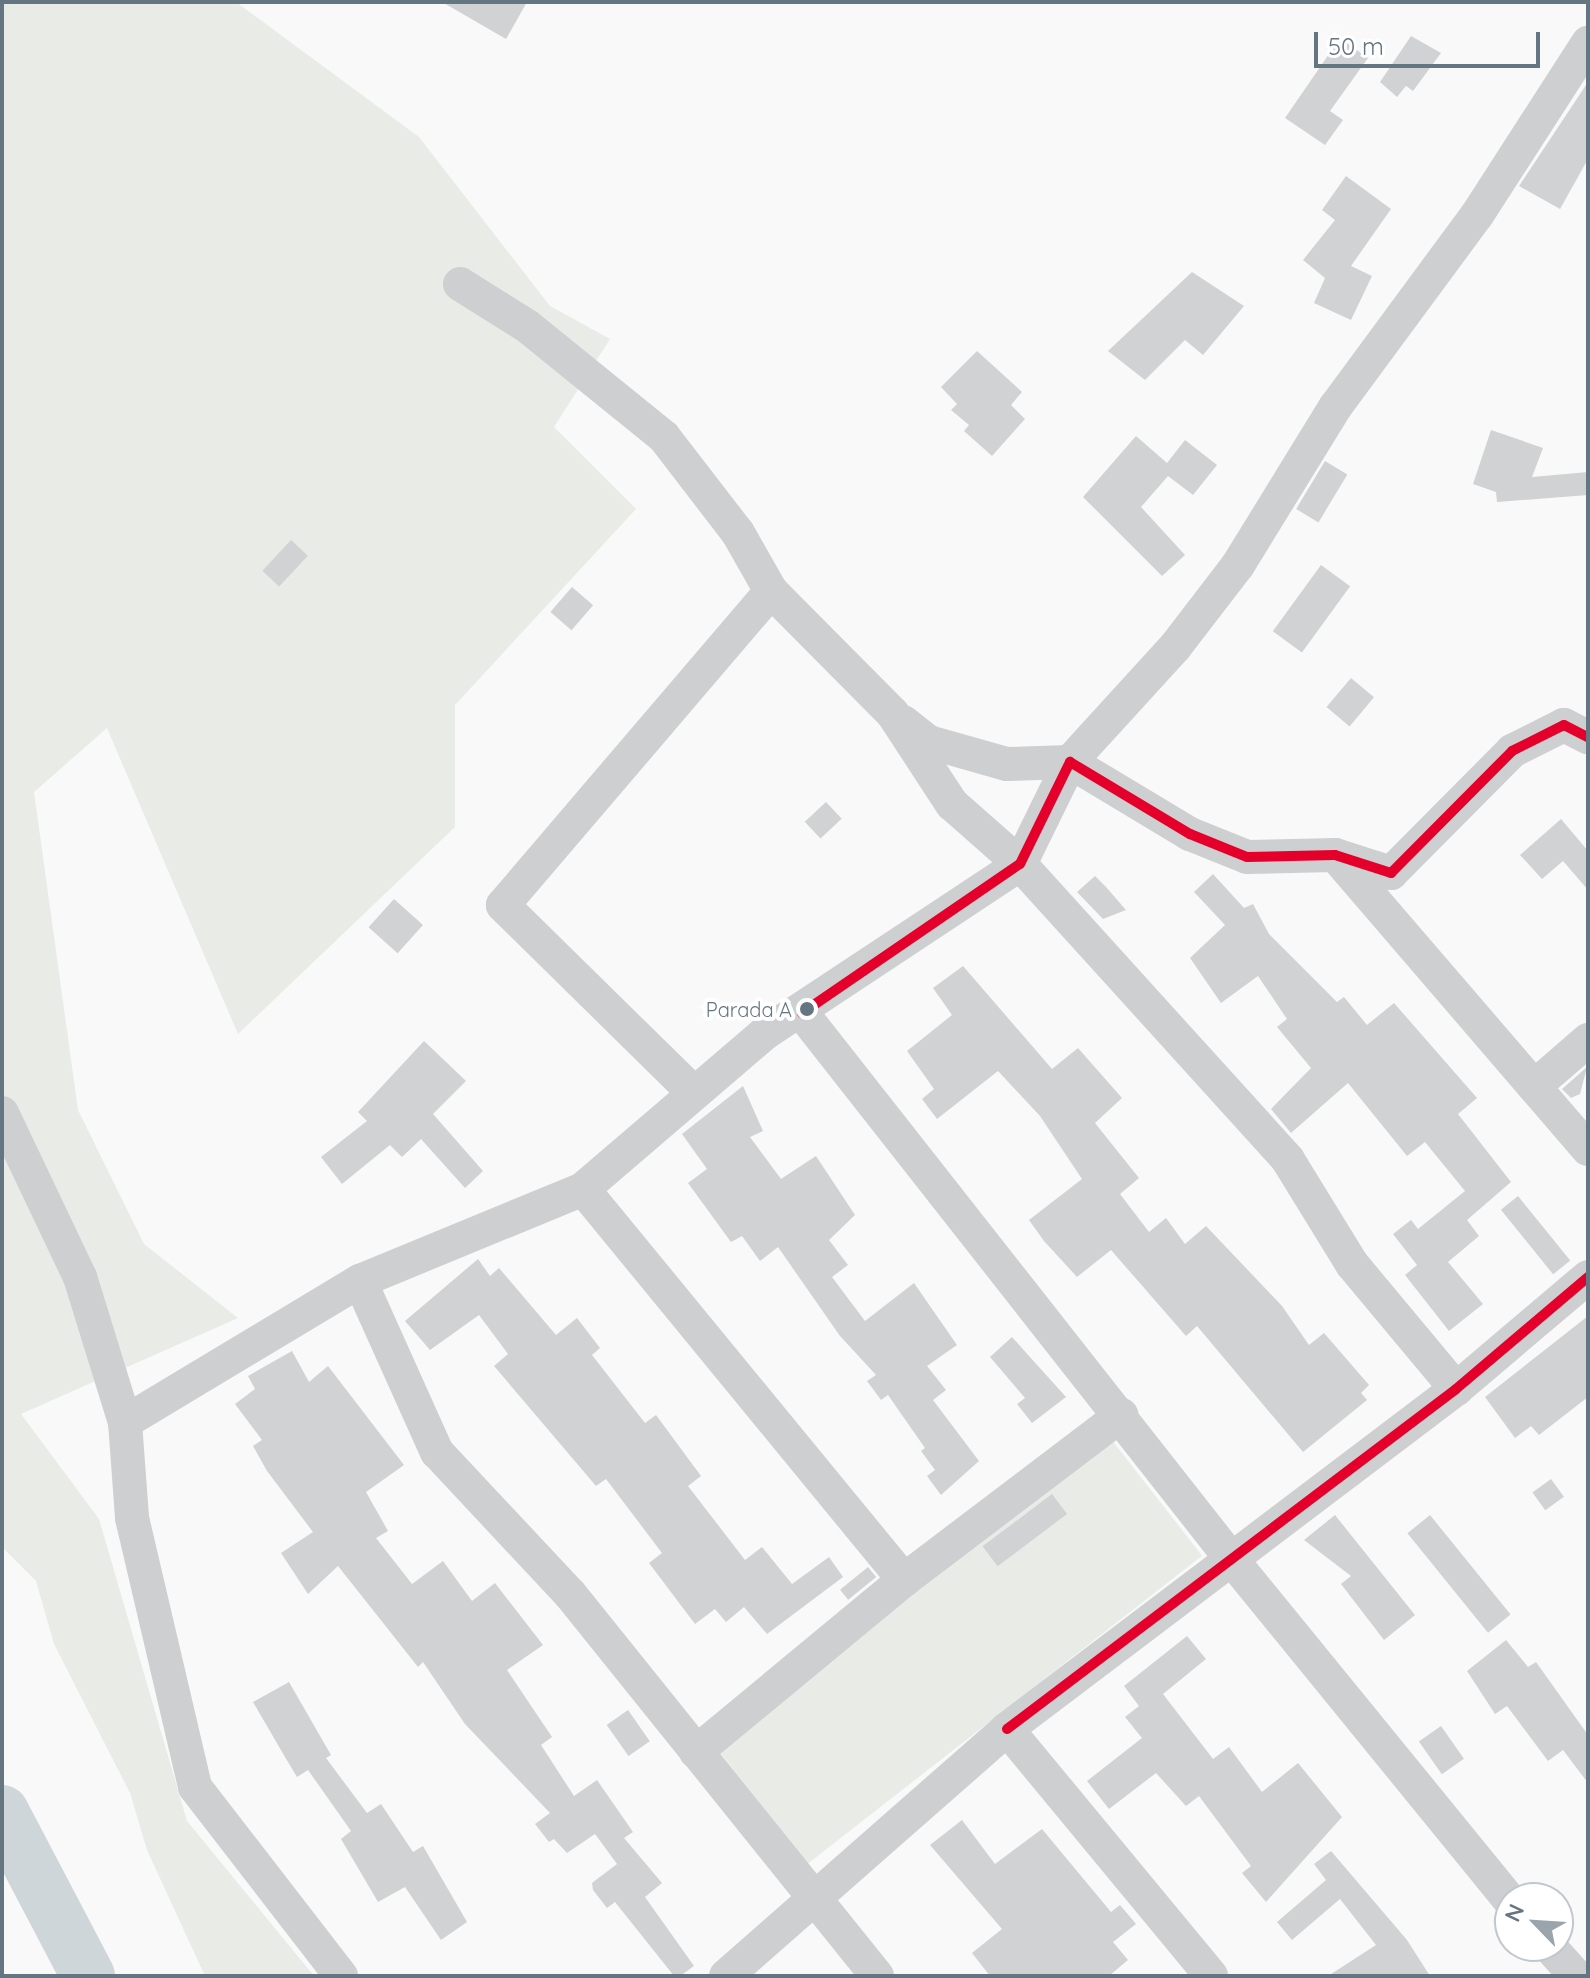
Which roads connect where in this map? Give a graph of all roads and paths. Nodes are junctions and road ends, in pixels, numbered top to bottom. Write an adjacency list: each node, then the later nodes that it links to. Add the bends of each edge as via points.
1 (1588, 43): 6 (street, via 1477,215 1336,406 1238,565 1175,647)
2 (460, 284): 3 (street, via 527,326 664,437 738,533)
3 (771, 591): 4 (street); 12 (street, via 503,905)
4 (893, 714): 6 (street, via 929,742 1007,764); 8 (street, via 952,804)
5 (1588, 737): 7 (street, via 1564,725 1512,751 1391,873)
6 (1070, 762): 7 (street, via 1190,834 1247,857); 8 (street)
7 (1335, 855): 11 (street)
8 (1020, 864): 9 (street); 18 (street, via 1288,1160 1352,1264)
9 (802, 1013): 12 (street, via 765,1033); 19 (street)
10 (1588, 1040): 11 (street)
11 (1536, 1085): 14 (street)
12 (694, 1093): 15 (street)
13 (2, 1113): 20 (street, via 80,1277)
14 (1588, 1149)
15 (583, 1189): 17 (street); 22 (street)
16 (1588, 1277): 18 (street)
17 (360, 1281): 20 (street); 24 (street, via 437,1452 570,1594)
18 (1456, 1389): 21 (street)
19 (1121, 1415): 21 (street); 22 (street)
20 (125, 1422): 27 (street, via 132,1518 195,1787)
21 (1233, 1561): 23 (street); 25 (street)
22 (904, 1580): 24 (street)
23 (1007, 1729): 26 (street); 30 (street)
24 (696, 1752): 26 (street)
25 (1495, 1882)
26 (817, 1902): 28 (street); 29 (street)
27 (341, 1976)
28 (726, 1976)
29 (877, 1976)
30 (1211, 1976)

